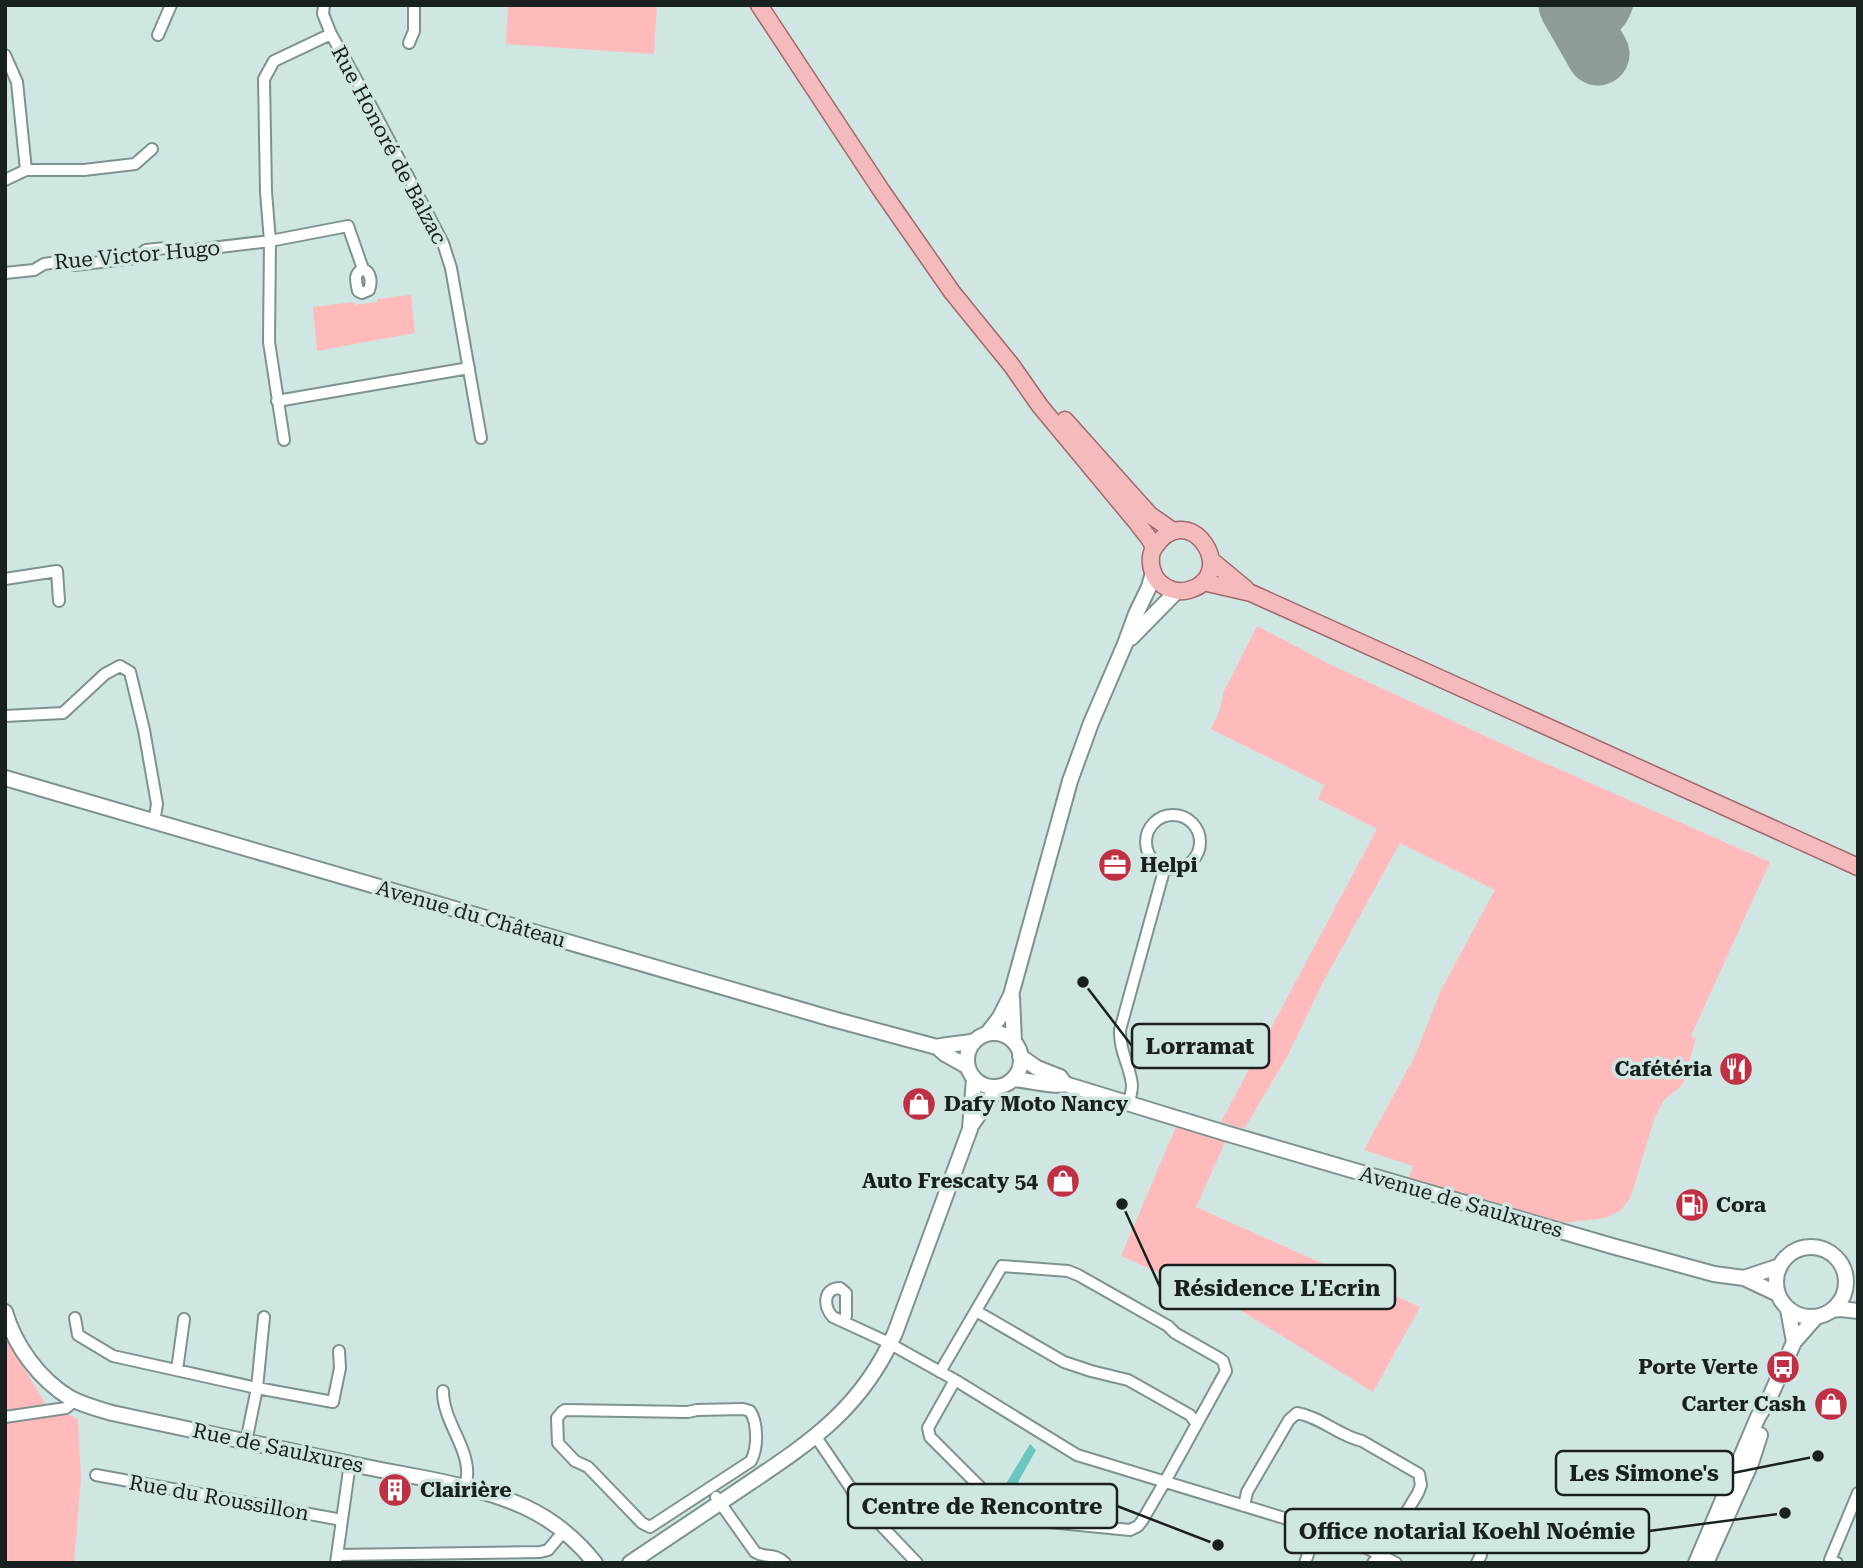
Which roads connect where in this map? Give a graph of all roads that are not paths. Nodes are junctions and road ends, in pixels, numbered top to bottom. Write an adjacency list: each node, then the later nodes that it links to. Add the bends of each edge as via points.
1 (171, 5): 6 (street)
2 (324, 5): 5 (street, Rue Honoré de Balzac)
3 (414, 5): 7 (street)
4 (759, 5): 15 (main road, via 916,242)
5 (331, 34): 12 (street, via 274,61 264,79); 16 (street, Rue Honoré de Balzac, via 443,243)
6 (158, 35)
7 (409, 43)
8 (5, 55): 10 (street, via 17,82)
9 (152, 149): 10 (street, via 135,164)
10 (26, 170): 11 (street)
11 (5, 180)
12 (270, 241): 13 (street, Rue Victor Hugo, via 348,226); 14 (street, Rue Victor Hugo, via 178,252 146,250 135,258 75,265 65,261); 17 (street, via 269,342)
13 (363, 269)
14 (5, 273)
15 (1012, 366): 20 (main road, via 1150,515); 21 (main road)
16 (469, 368): 17 (street); 18 (street, Rue Honoré de Balzac)
17 (278, 401): 19 (street)
18 (481, 438)
19 (284, 439)
20 (1174, 531): 21 (main road); 22 (main road, via 1184,530 1203,540)
21 (1154, 548): 23 (main road)
22 (1212, 560): 25 (main road); 27 (main road)
23 (1153, 573): 26 (main road, via 1159,582); 29 (main road)
24 (5, 579): 28 (street, via 57,571)
25 (1203, 582): 26 (main road); 27 (main road)
26 (1177, 591): 29 (main road)
27 (1251, 593): 34 (main road)
28 (59, 601)
29 (1125, 644): 35 (main road, via 1070,781)
30 (5, 716): 32 (street, via 63,713 105,674 120,666 130,672 157,804)
31 (5, 778): 32 (main road, Avenue du Château)
32 (154, 822): 38 (main road, Avenue du Château)
33 (1166, 867): 33 (street, via 1149,854 1148,832 1162,817 1184,817 1195,826 1199,847 1187,865); 44 (street, via 1120,1030 1119,1042 1131,1080)
34 (1858, 867)
35 (1012, 995): 36 (main road); 37 (main road)
36 (981, 1038): 37 (main road, via 1004,1035); 38 (main road, Avenue du Château); 40 (main road, via 967,1058)
37 (1014, 1042): 39 (main road)
38 (937, 1047): 40 (main road, Avenue du Château)
39 (1020, 1056): 41 (main road); 42 (main road)
40 (971, 1073): 43 (main road, via 990,1087); 45 (main road)
41 (1013, 1079): 42 (main road); 43 (main road)
42 (1065, 1084): 44 (main road)
43 (998, 1087): 45 (main road)
44 (1129, 1102): 47 (main road, Avenue de Saulxures, via 1612,1246)
45 (970, 1129): 62 (main road)
46 (1780, 1266): 47 (main road); 48 (main road, via 1797,1250 1817,1247 1841,1263); 49 (main road)
47 (1744, 1278): 49 (main road)
48 (1846, 1282): 50 (main road); 52 (main road, via 1840,1303)
49 (1778, 1294): 51 (main road)
50 (1858, 1295)
51 (1788, 1309): 57 (main road); 61 (main road)
52 (1832, 1310): 54 (main road); 57 (main road)
53 (976, 1311): 65 (street); 72 (street, via 1064,1362 1128,1380 1190,1415); 72 (street, via 1002,1266 1078,1275 1223,1361 1226,1371)
54 (1858, 1311)
55 (5, 1312): 69 (main road, via 25,1355)
56 (264, 1317): 67 (street)
57 (1816, 1317): 61 (main road)
58 (75, 1318): 64 (street, via 78,1335 113,1356)
59 (184, 1319): 64 (street)
60 (843, 1320): 62 (street)
61 (1794, 1342): 70 (main road)
62 (890, 1344): 65 (street); 73 (main road, via 854,1398)
63 (339, 1352): 67 (street, via 332,1402)
64 (177, 1370): 67 (street)
65 (940, 1372): 66 (street)
66 (955, 1380): 78 (street, via 1077,1455); 78 (street, via 929,1432 993,1500 1023,1517 1130,1530 1138,1526)
67 (257, 1388): 74 (street)
68 (443, 1391): 79 (street, via 446,1412 465,1457 468,1474)
69 (70, 1397): 71 (street, via 66,1408); 74 (main road, Rue de Saulxures, via 112,1413)
70 (1769, 1399): 76 (main road); 85 (main road, via 1751,1463)
71 (5, 1417)
72 (1197, 1424): 78 (street)
73 (816, 1437): 82 (main road); 95 (street, via 856,1499)
74 (246, 1442): 75 (main road, Rue de Saulxures)
75 (350, 1463): 79 (main road, Rue de Saulxures); 84 (street)
76 (1735, 1473): 85 (main road, via 1722,1511); 99 (main road)
77 (96, 1475): 84 (street, Rue du Roussillon)
78 (1165, 1483): 83 (street)
79 (464, 1488): 87 (main road, Rue de Saulxures, via 527,1508)
80 (710, 1489): 80 (street, via 751,1461 755,1422 750,1410 571,1410 557,1418 559,1446 588,1466 644,1525 653,1526); 82 (street)
81 (1858, 1493): 101 (street, via 1830,1560)
82 (720, 1503): 93 (main road); 94 (street, via 755,1552 776,1555)
83 (1244, 1506): 86 (street); 90 (street, via 1247,1492 1289,1420 1297,1413 1307,1415 1419,1474 1418,1493)
84 (342, 1520): 91 (street)
85 (1723, 1526): 100 (main road)
86 (1317, 1528): 90 (street, via 1347,1538); 96 (street)
87 (564, 1531): 89 (street, via 548,1550); 92 (main road, Rue de Saulxures)
88 (1481, 1543): 98 (street)
89 (526, 1558): 91 (street)
90 (1377, 1558): 97 (street)
91 (337, 1559)
92 (601, 1562)
93 (630, 1563)
94 (786, 1563)
95 (917, 1563)
96 (1305, 1563)
97 (1396, 1563)
98 (1477, 1563)
99 (1696, 1563)
100 (1706, 1563)
101 (1836, 1563)

